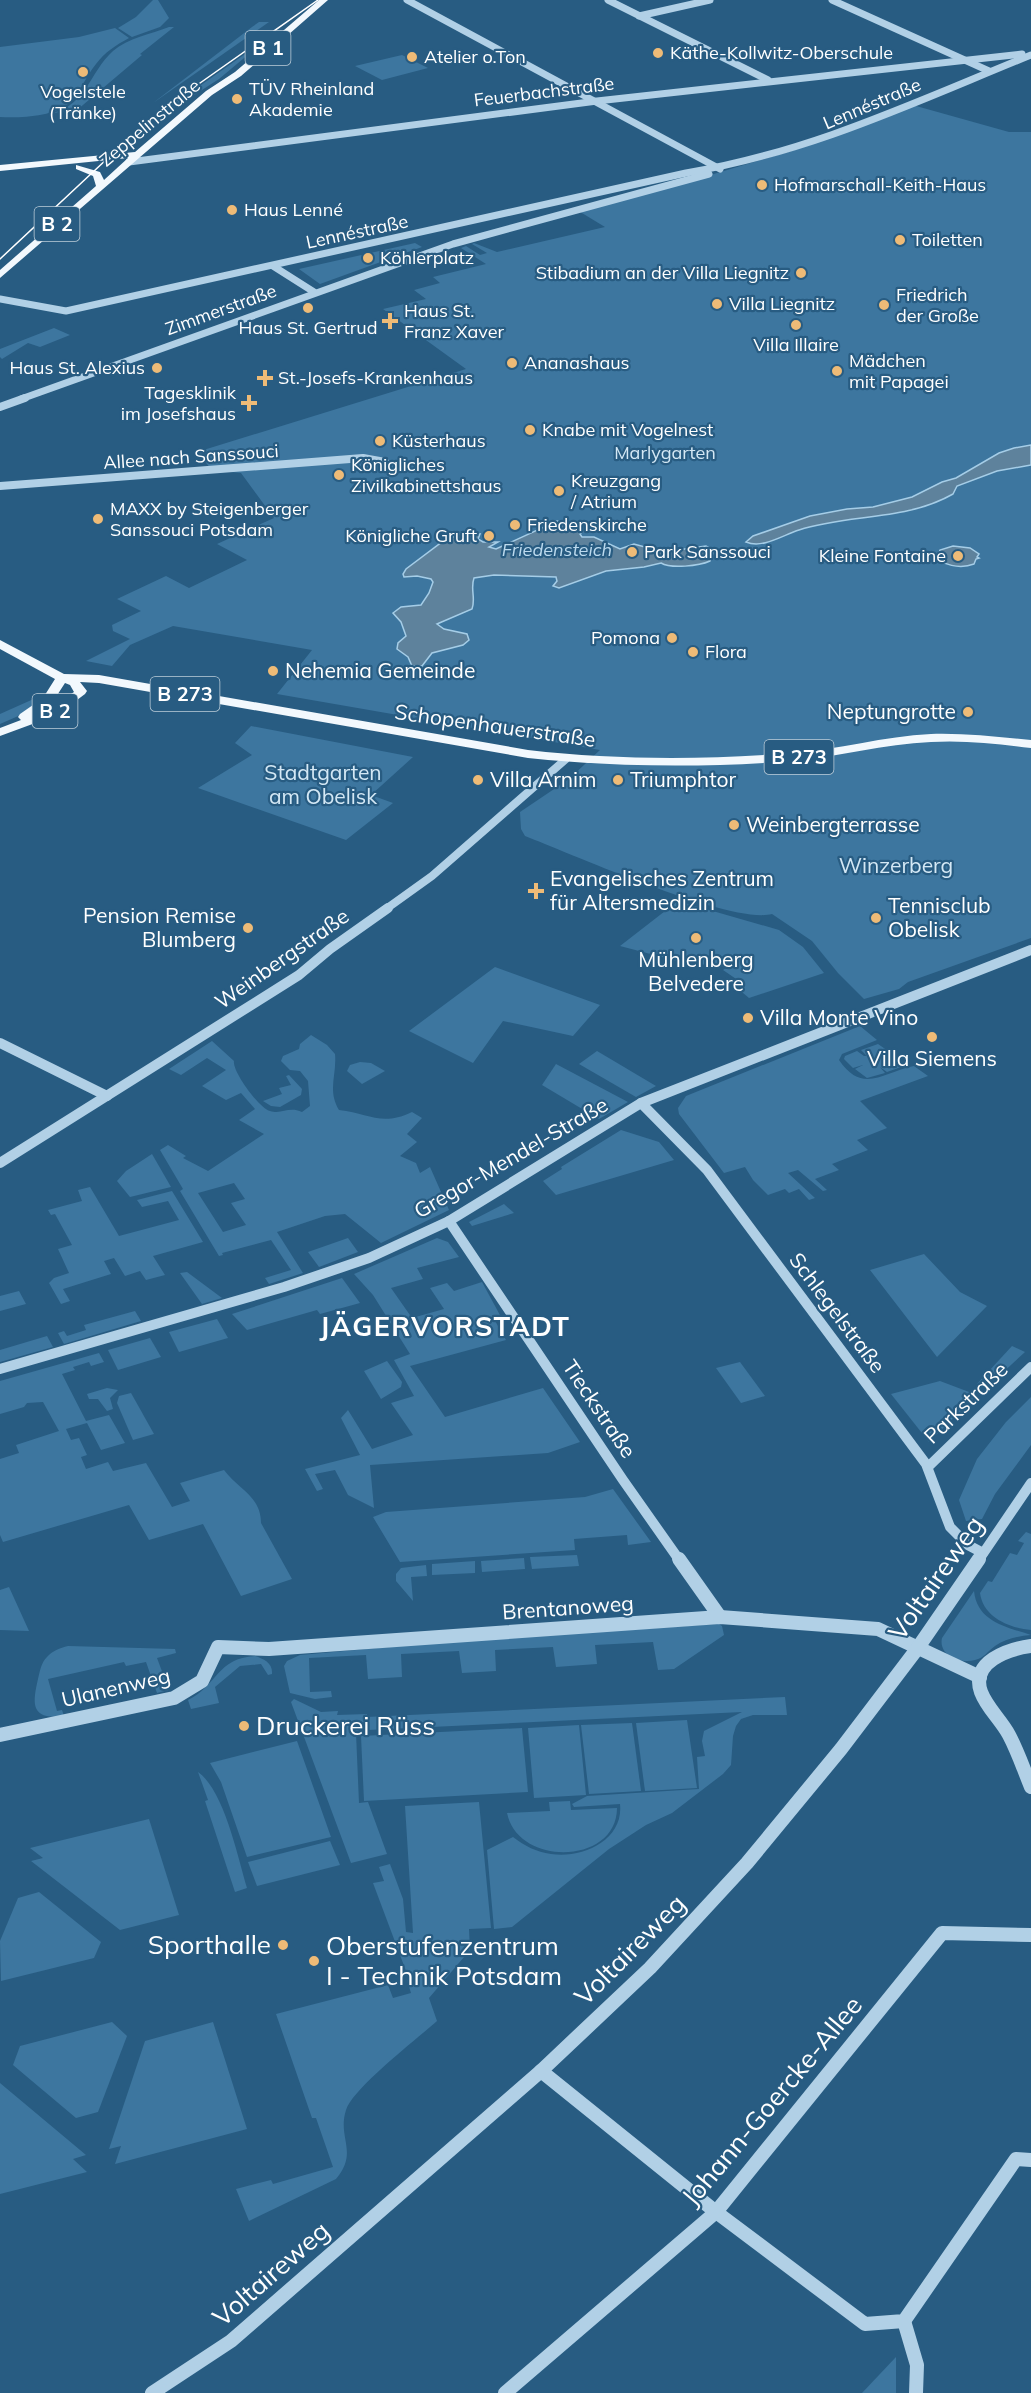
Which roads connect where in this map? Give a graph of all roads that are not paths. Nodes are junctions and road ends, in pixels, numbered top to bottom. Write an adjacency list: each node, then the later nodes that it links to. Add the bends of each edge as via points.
1 (324, 0): 12 (main road, Zeppelinstraße / B 1)
2 (408, 0): 11 (street)
3 (608, 0): 6 (street)
4 (710, 0): 6 (street)
5 (832, 0): 8 (street)
6 (639, 16): 10 (street)
7 (1031, 54): 8 (street, Feuerbachstraße); 9 (street, Lennéstraße)
8 (965, 60): 9 (street); 10 (street, Feuerbachstraße)
9 (989, 71): 15 (street, Lennéstraße, via 798,149)
10 (769, 81): 11 (street, Feuerbachstraße)
11 (597, 101): 12 (street, Feuerbachstraße); 15 (street)
12 (133, 159): 13 (main road); 14 (main road); 17 (main road, Zeppelinstraße / B 2)
13 (79, 167): 16 (main road); 17 (main road, B 2, via 97,174)
14 (0, 168)
15 (720, 169): 18 (street, Lennéstraße, via 686,173); 19 (street, Lennéstraße, via 697,179)
16 (0, 175)
17 (101, 186): 21 (main road, Zeppelinstraße / B 2)
18 (433, 231): 19 (street); 20 (street, Lennéstraße)
19 (453, 244): 22 (street, Zimmerstraße)
20 (273, 266): 22 (street); 23 (street, Lennéstraße, via 66,311)
21 (0, 275)
22 (314, 292): 24 (street, Zimmerstraße)
23 (0, 299)
24 (0, 407)
25 (385, 462): 26 (street, Allee nach Sanssouci, via 363,458)
26 (0, 486)
27 (0, 644): 28 (main road, Schopenhauerstraße / B 2)
28 (62, 678): 29 (main road, B 2, via 48,700); 29 (main road, B 2, via 80,687 78,695 53,712); 31 (main road, Schopenhauerstraße / B 273, via 99,679)
29 (1, 732)
30 (1031, 744): 31 (main road, Schopenhauerstraße / B 273, via 948,738 769,759)
31 (566, 759): 34 (street, Weinbergstraße, via 432,876 299,975)
32 (1031, 950): 35 (street, Gregor-Mendel-Straße)
33 (0, 1044): 34 (street)
34 (107, 1096): 36 (street, Weinbergstraße)
35 (641, 1103): 37 (street, Gregor-Mendel-Straße); 40 (street, Schlegelstraße, via 707,1170)
36 (0, 1163)
37 (449, 1221): 39 (street, Gregor-Mendel-Straße, via 369,1258 295,1283); 43 (street, Tieckstraße)
38 (1031, 1367): 40 (street, Parkstraße)
39 (0, 1369)
40 (928, 1467): 42 (street, Schlegelstraße, via 953,1534 966,1546)
41 (1031, 1483): 42 (street, Voltaireweg)
42 (983, 1553): 46 (street, Voltaireweg)
43 (720, 1617): 45 (street, Brentanoweg, via 269,1649); 46 (street, Brentanoweg, via 878,1629)
44 (1031, 1646): 47 (street, via 1006,1650 994,1657)
45 (218, 1647): 48 (street, Ulanenweg, via 202,1680 174,1698)
46 (916, 1649): 47 (street); 51 (street, Voltaireweg, via 841,1749 747,1863 650,1968)
47 (980, 1677): 49 (street, via 980,1690 1008,1734)
48 (0, 1735)
49 (1031, 1787)
50 (1031, 1935): 53 (street, Johann-Goercke-Allee, via 942,1933)
51 (541, 2071): 53 (street); 55 (street, Voltaireweg, via 231,2341)
52 (1031, 2160): 54 (street, via 1016,2159)
53 (716, 2212): 54 (street, via 865,2324); 56 (street, Johann-Goercke-Allee)
54 (904, 2321): 57 (street, via 917,2365)
55 (152, 2393)
56 (505, 2393)
57 (916, 2393)

